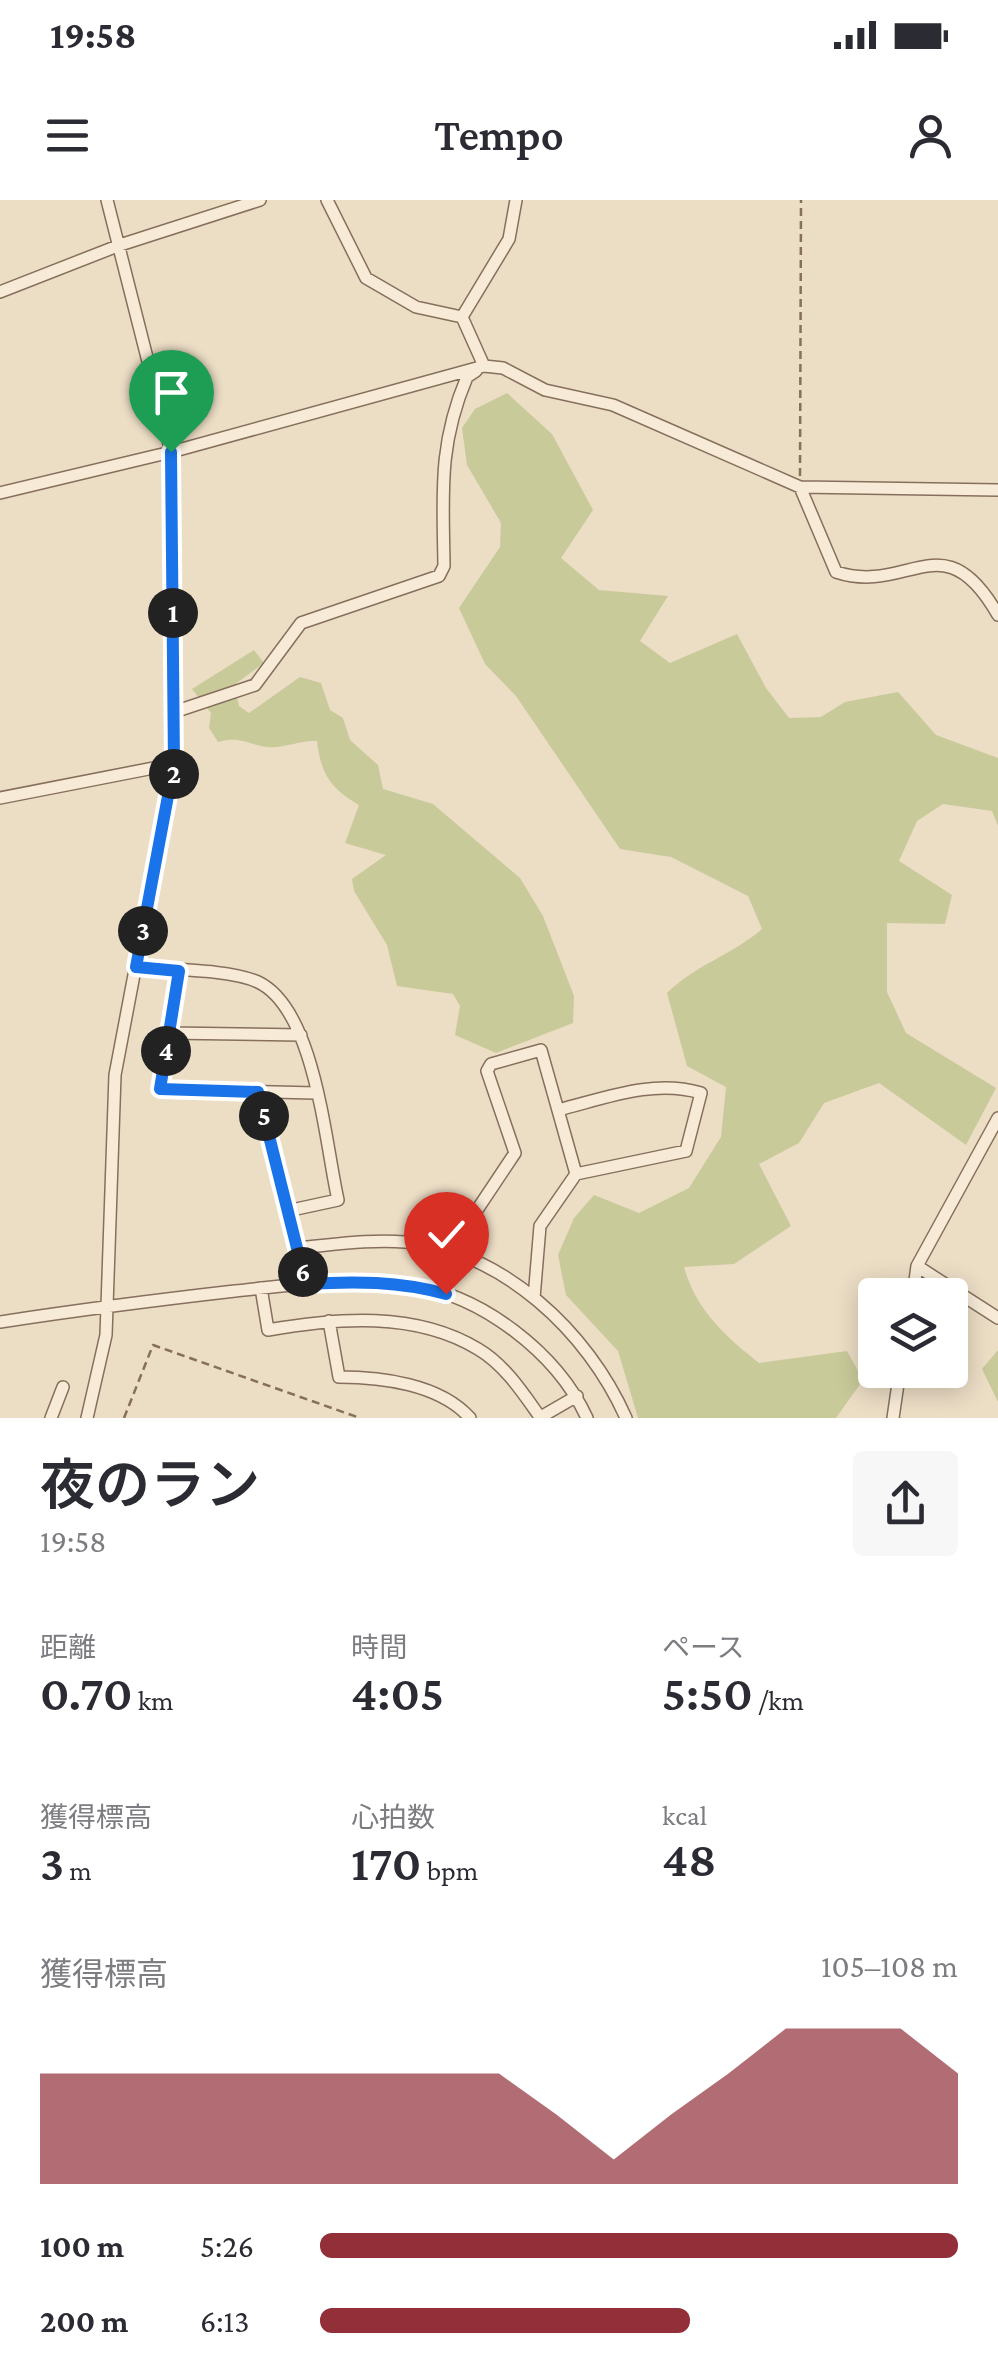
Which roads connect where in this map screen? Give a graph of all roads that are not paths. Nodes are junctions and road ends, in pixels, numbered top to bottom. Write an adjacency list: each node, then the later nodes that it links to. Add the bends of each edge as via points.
1 (107, 200): 5 (street)
2 (260, 200): 5 (street)
3 (327, 200): 7 (street, via 366,278 416,307)
4 (516, 200): 7 (street, via 509,239)
5 (120, 245): 6 (street); 9 (street)
6 (0, 292)
7 (462, 317): 8 (street)
8 (484, 366): 9 (street); 10 (street, via 546,390 613,405); 14 (street, via 467,376 444,444 439,576 301,623 255,685)
9 (171, 452): 12 (street); 14 (street)
10 (800, 487): 11 (street); 13 (street, via 836,572 873,575 944,563 981,584)
11 (998, 490)
12 (0, 493)
13 (998, 615)
14 (174, 712): 15 (street)
15 (174, 764): 16 (street); 17 (street)
16 (0, 798)
17 (136, 967): 18 (street); 34 (street, via 115,1075)
18 (179, 971): 19 (street); 20 (street, via 256,981 289,1008)
19 (169, 1033): 20 (street); 21 (street, via 160,1089)
20 (301, 1035): 22 (street)
21 (258, 1092): 22 (street); 26 (street)
22 (314, 1093): 26 (street, via 338,1200)
23 (558, 1110): 25 (street); 25 (street, via 644,1088 674,1085 701,1094 686,1150); 28 (street, via 541,1050 491,1064 487,1071 514,1153)
24 (998, 1118): 29 (street)
25 (576, 1174): 33 (street, via 540,1226)
26 (287, 1211): 27 (street)
27 (296, 1248): 28 (street, via 406,1242); 31 (street)
28 (449, 1252): 33 (street)
29 (916, 1266): 30 (street); 35 (street)
30 (915, 1278)
31 (306, 1284): 32 (street); 40 (street, via 359,1281 446,1294 510,1328)
32 (262, 1288): 34 (street); 36 (street, via 268,1330)
33 (534, 1298): 46 (street, via 594,1356)
34 (106, 1306): 37 (street); 42 (street, via 102,1366)
35 (998, 1318)
36 (329, 1321): 43 (street, via 339,1377 403,1384); 44 (street, via 412,1325 479,1350 510,1376)
37 (0, 1322)
38 (63, 1387): 41 (street)
39 (897, 1388): 47 (street)
40 (577, 1396): 44 (street); 45 (street)
41 (51, 1418)
42 (87, 1418)
43 (470, 1418)
44 (540, 1418)
45 (587, 1418)
46 (626, 1418)
47 (892, 1418)

